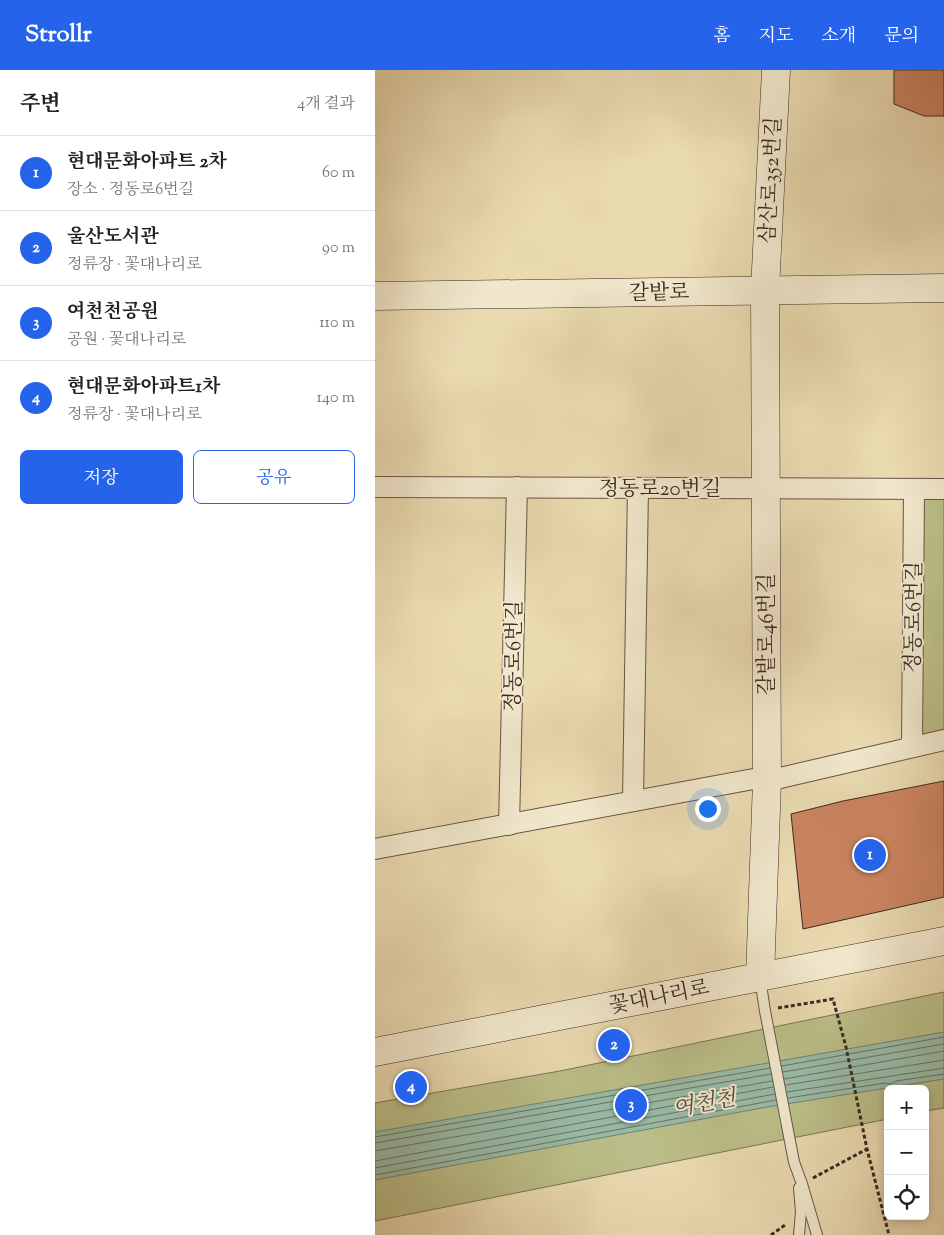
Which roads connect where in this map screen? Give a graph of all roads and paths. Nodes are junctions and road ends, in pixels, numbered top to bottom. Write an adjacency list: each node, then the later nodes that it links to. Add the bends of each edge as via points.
1 (775, 70): 3 (street, 삼산로352번길)
2 (944, 288): 3 (street, 갈밭로)
3 (765, 290): 4 (street, 갈밭로); 8 (street, 갈밭로46번길)
4 (375, 296)
5 (375, 487): 6 (street, 정동로20번길)
6 (517, 488): 7 (street, 정동로20번길); 15 (street, 정동로6번길)
7 (638, 488): 8 (street, 정동로20번길); 14 (street)
8 (766, 488): 9 (street, 정동로20번길); 13 (street, 갈밭로46번길)
9 (915, 489): 10 (street, 정동로20번길); 12 (street, 정동로6번길)
10 (944, 489)
11 (944, 740): 12 (street)
12 (912, 746): 13 (street)
13 (767, 781): 14 (street, via 759,778); 18 (street, 갈밭로46번길)
14 (633, 800): 15 (street)
15 (509, 825): 16 (street)
16 (375, 848)
17 (944, 941): 18 (street, 꽃대나리로)
18 (760, 977): 19 (lane); 20 (street, 꽃대나리로)
19 (765, 1013): 21 (lane); 24 (path, via 833,999)
20 (375, 1052)
21 (795, 1166): 22 (lane, via 801,1212); 23 (lane)
22 (799, 1235)
23 (817, 1235)
24 (889, 1235)

